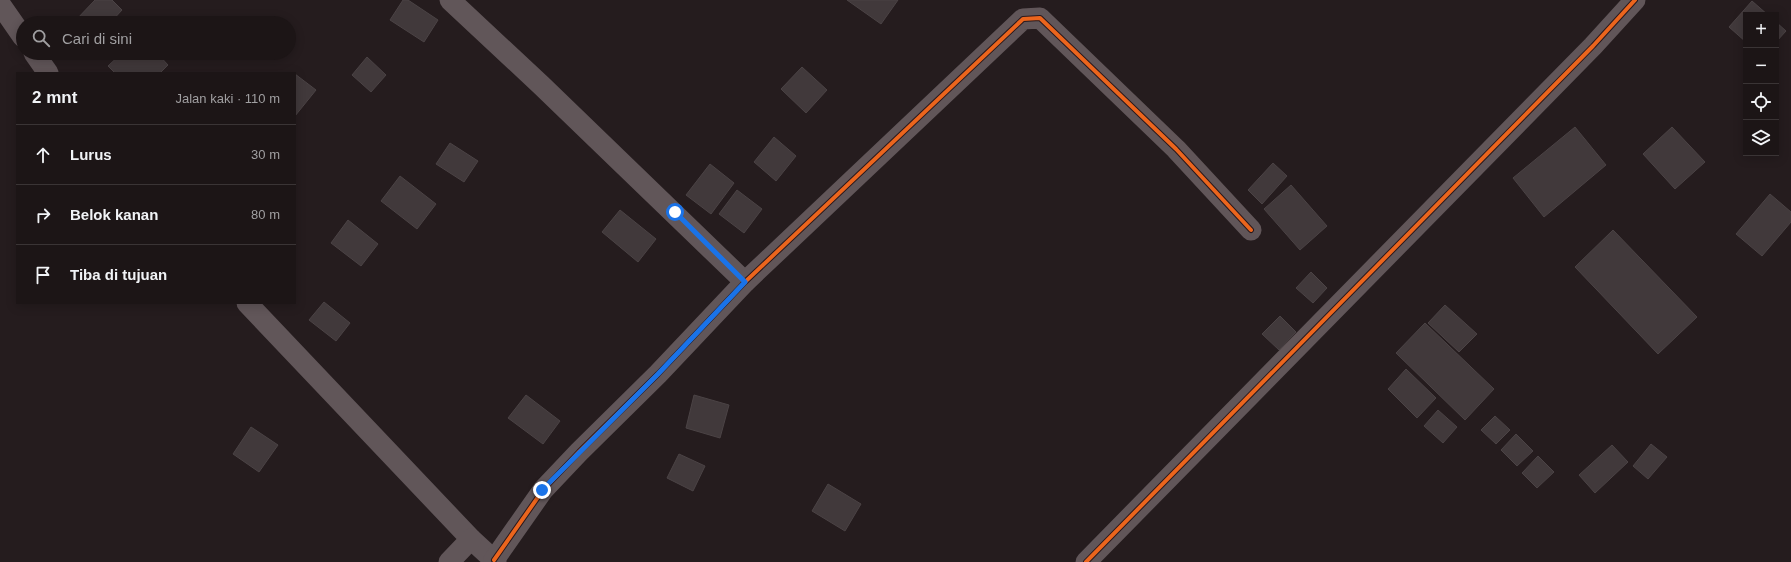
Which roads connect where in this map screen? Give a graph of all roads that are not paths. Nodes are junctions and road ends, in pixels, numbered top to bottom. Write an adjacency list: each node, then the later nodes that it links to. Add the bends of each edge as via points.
1 (450, 0): 8 (street)
2 (1635, 0): 13 (street, via 1588,52)
3 (0, 4): 4 (street)
4 (16, 27)
5 (39, 60): 6 (street)
6 (47, 72)
7 (1251, 230): 8 (street, via 1176,150 1040,18 1031,17 1023,19)
8 (745, 282): 11 (street, via 542,490)
9 (248, 304): 10 (street)
10 (471, 539): 11 (street); 12 (street)
11 (495, 561)
12 (449, 562)
13 (1086, 562)

